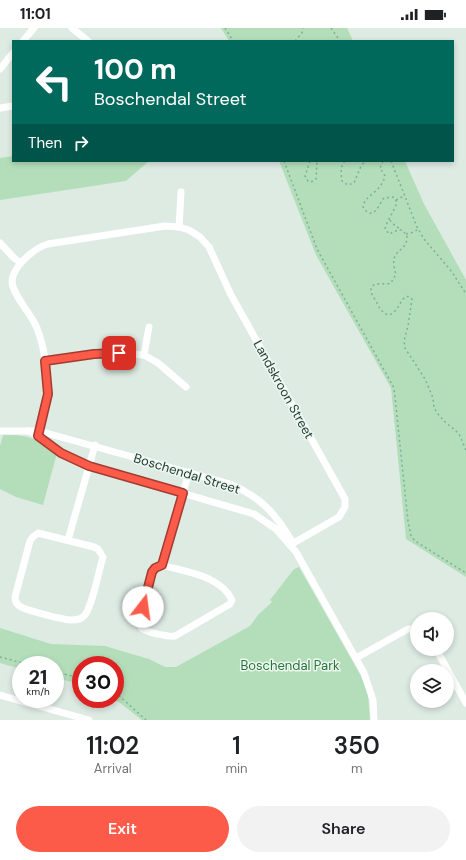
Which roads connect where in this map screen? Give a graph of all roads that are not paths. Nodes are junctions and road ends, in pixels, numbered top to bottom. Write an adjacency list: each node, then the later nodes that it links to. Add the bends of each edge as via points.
1 (34, 28): 3 (street)
2 (72, 28): 4 (street)
3 (24, 40)
4 (87, 40)
5 (12, 54): 6 (street)
6 (0, 69)
7 (12, 106): 8 (street)
8 (0, 108)
9 (181, 192): 10 (street)
10 (179, 227): 12 (street, Landskroon Street, via 165,226 48,244 37,248); 24 (street, Landskroon Street, via 200,237 213,252 231,295 345,499 345,507 339,517)
11 (0, 243): 12 (street)
12 (22, 263): 15 (street, Landskroon Street, via 14,272 13,285 37,328)
13 (149, 327): 14 (street)
14 (144, 355): 15 (street, via 111,353); 16 (street, via 158,363)
15 (45, 361): 18 (street, Landskroon Street, via 48,394)
16 (186, 387)
17 (0, 432): 18 (street, Boschendal Street)
18 (39, 433): 19 (street, Boschendal Street); 20 (street, Boschendal Street, via 61,453)
19 (95, 445): 20 (street); 21 (street, Boschendal Street)
20 (89, 466): 22 (street, Boschendal Street); 23 (street)
21 (189, 472): 22 (street); 24 (street, Boschendal Street, via 230,484 257,498 276,517)
22 (183, 493): 24 (street, Boschendal Street, via 254,514 276,529); 25 (street)
23 (68, 540): 23 (street, via 94,547 103,557 84,616 71,620 17,605 14,597 33,537 38,533)
24 (291, 544): 28 (street, Boschendal Street)
25 (162, 565): 25 (street, via 216,582 228,593 232,600 230,604 176,636 170,637 143,629 139,620 152,572)
26 (410, 629): 28 (street)
27 (440, 656): 30 (street)
28 (356, 658): 32 (street, Boschendal Street, via 371,691)
29 (0, 695): 31 (street)
30 (466, 703)
31 (89, 720)
32 (374, 720)

